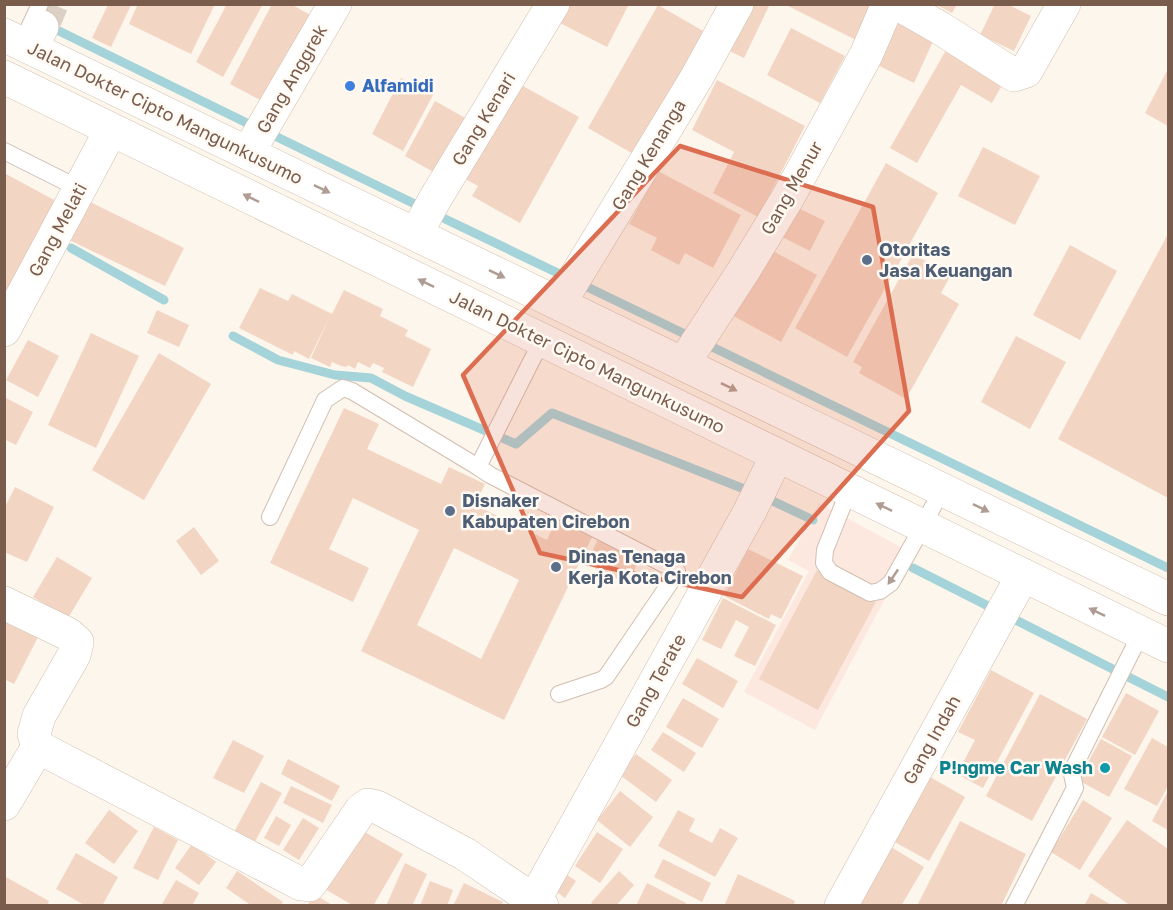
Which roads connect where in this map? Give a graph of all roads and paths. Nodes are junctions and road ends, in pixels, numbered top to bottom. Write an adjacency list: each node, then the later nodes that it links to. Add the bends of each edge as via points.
1 (335, 4): 12 (street, Gang Anggrek)
2 (553, 4): 15 (street, Gang Kenari)
3 (736, 4): 16 (street, Gang Kenanga, via 697,77)
4 (888, 4): 19 (street, Gang Menur, via 866,55 787,198)
5 (898, 4): 6 (street, via 1014,75 1026,71)
6 (1064, 4)
7 (28, 32): 10 (street, Jalan Dokter Cipto Mangunkusumo)
8 (4, 77): 9 (street, Jalan Dokter Cipto Mangunkusumo)
9 (111, 130): 13 (street, Jalan Dokter Cipto Mangunkusumo); 14 (street, Gang Melati)
10 (204, 132): 12 (street, Jalan Dokter Cipto Mangunkusumo); 13 (street)
11 (4, 151): 14 (lane)
12 (248, 153): 15 (street, Jalan Dokter Cipto Mangunkusumo, one-way to 15)
13 (188, 167): 18 (street, Jalan Dokter Cipto Mangunkusumo, one-way to 13)
14 (80, 189): 17 (street, Gang Melati)
15 (416, 234): 16 (street, Jalan Dokter Cipto Mangunkusumo, one-way to 16)
16 (559, 304): 19 (street, Jalan Dokter Cipto Mangunkusumo)
17 (4, 330)
18 (542, 340): 20 (lane); 21 (street, Jalan Dokter Cipto Mangunkusumo)
19 (684, 364): 22 (street, Jalan Dokter Cipto Mangunkusumo, one-way to 22)
20 (478, 467): 24 (lane, via 343,388 324,400); 30 (lane, via 677,571 606,677)
21 (765, 480): 23 (street, Jalan Dokter Cipto Mangunkusumo); 33 (street, Gang Terate)
22 (942, 489): 25 (lane); 27 (street, Jalan Dokter Cipto Mangunkusumo, one-way to 27)
23 (849, 490): 25 (street, Jalan Dokter Cipto Mangunkusumo, one-way to 23); 25 (lane, one-way to 23, via 891,583 870,593 830,572 824,562)
24 (270, 518)
25 (923, 526): 26 (street, Jalan Dokter Cipto Mangunkusumo)
26 (1011, 598): 29 (street, Jalan Dokter Cipto Mangunkusumo, one-way to 26); 34 (street, Gang Indah)
27 (1168, 599)
28 (4, 603): 31 (street, via 77,642 74,655 39,716 34,734)
29 (1145, 647): 35 (lane, via 1114,686 1072,771 1075,788)
30 (560, 694)
31 (38, 747): 32 (street); 33 (street, via 301,884 309,885 368,805 465,854)
32 (4, 804)
33 (536, 904)
34 (841, 906)
35 (1014, 906)

